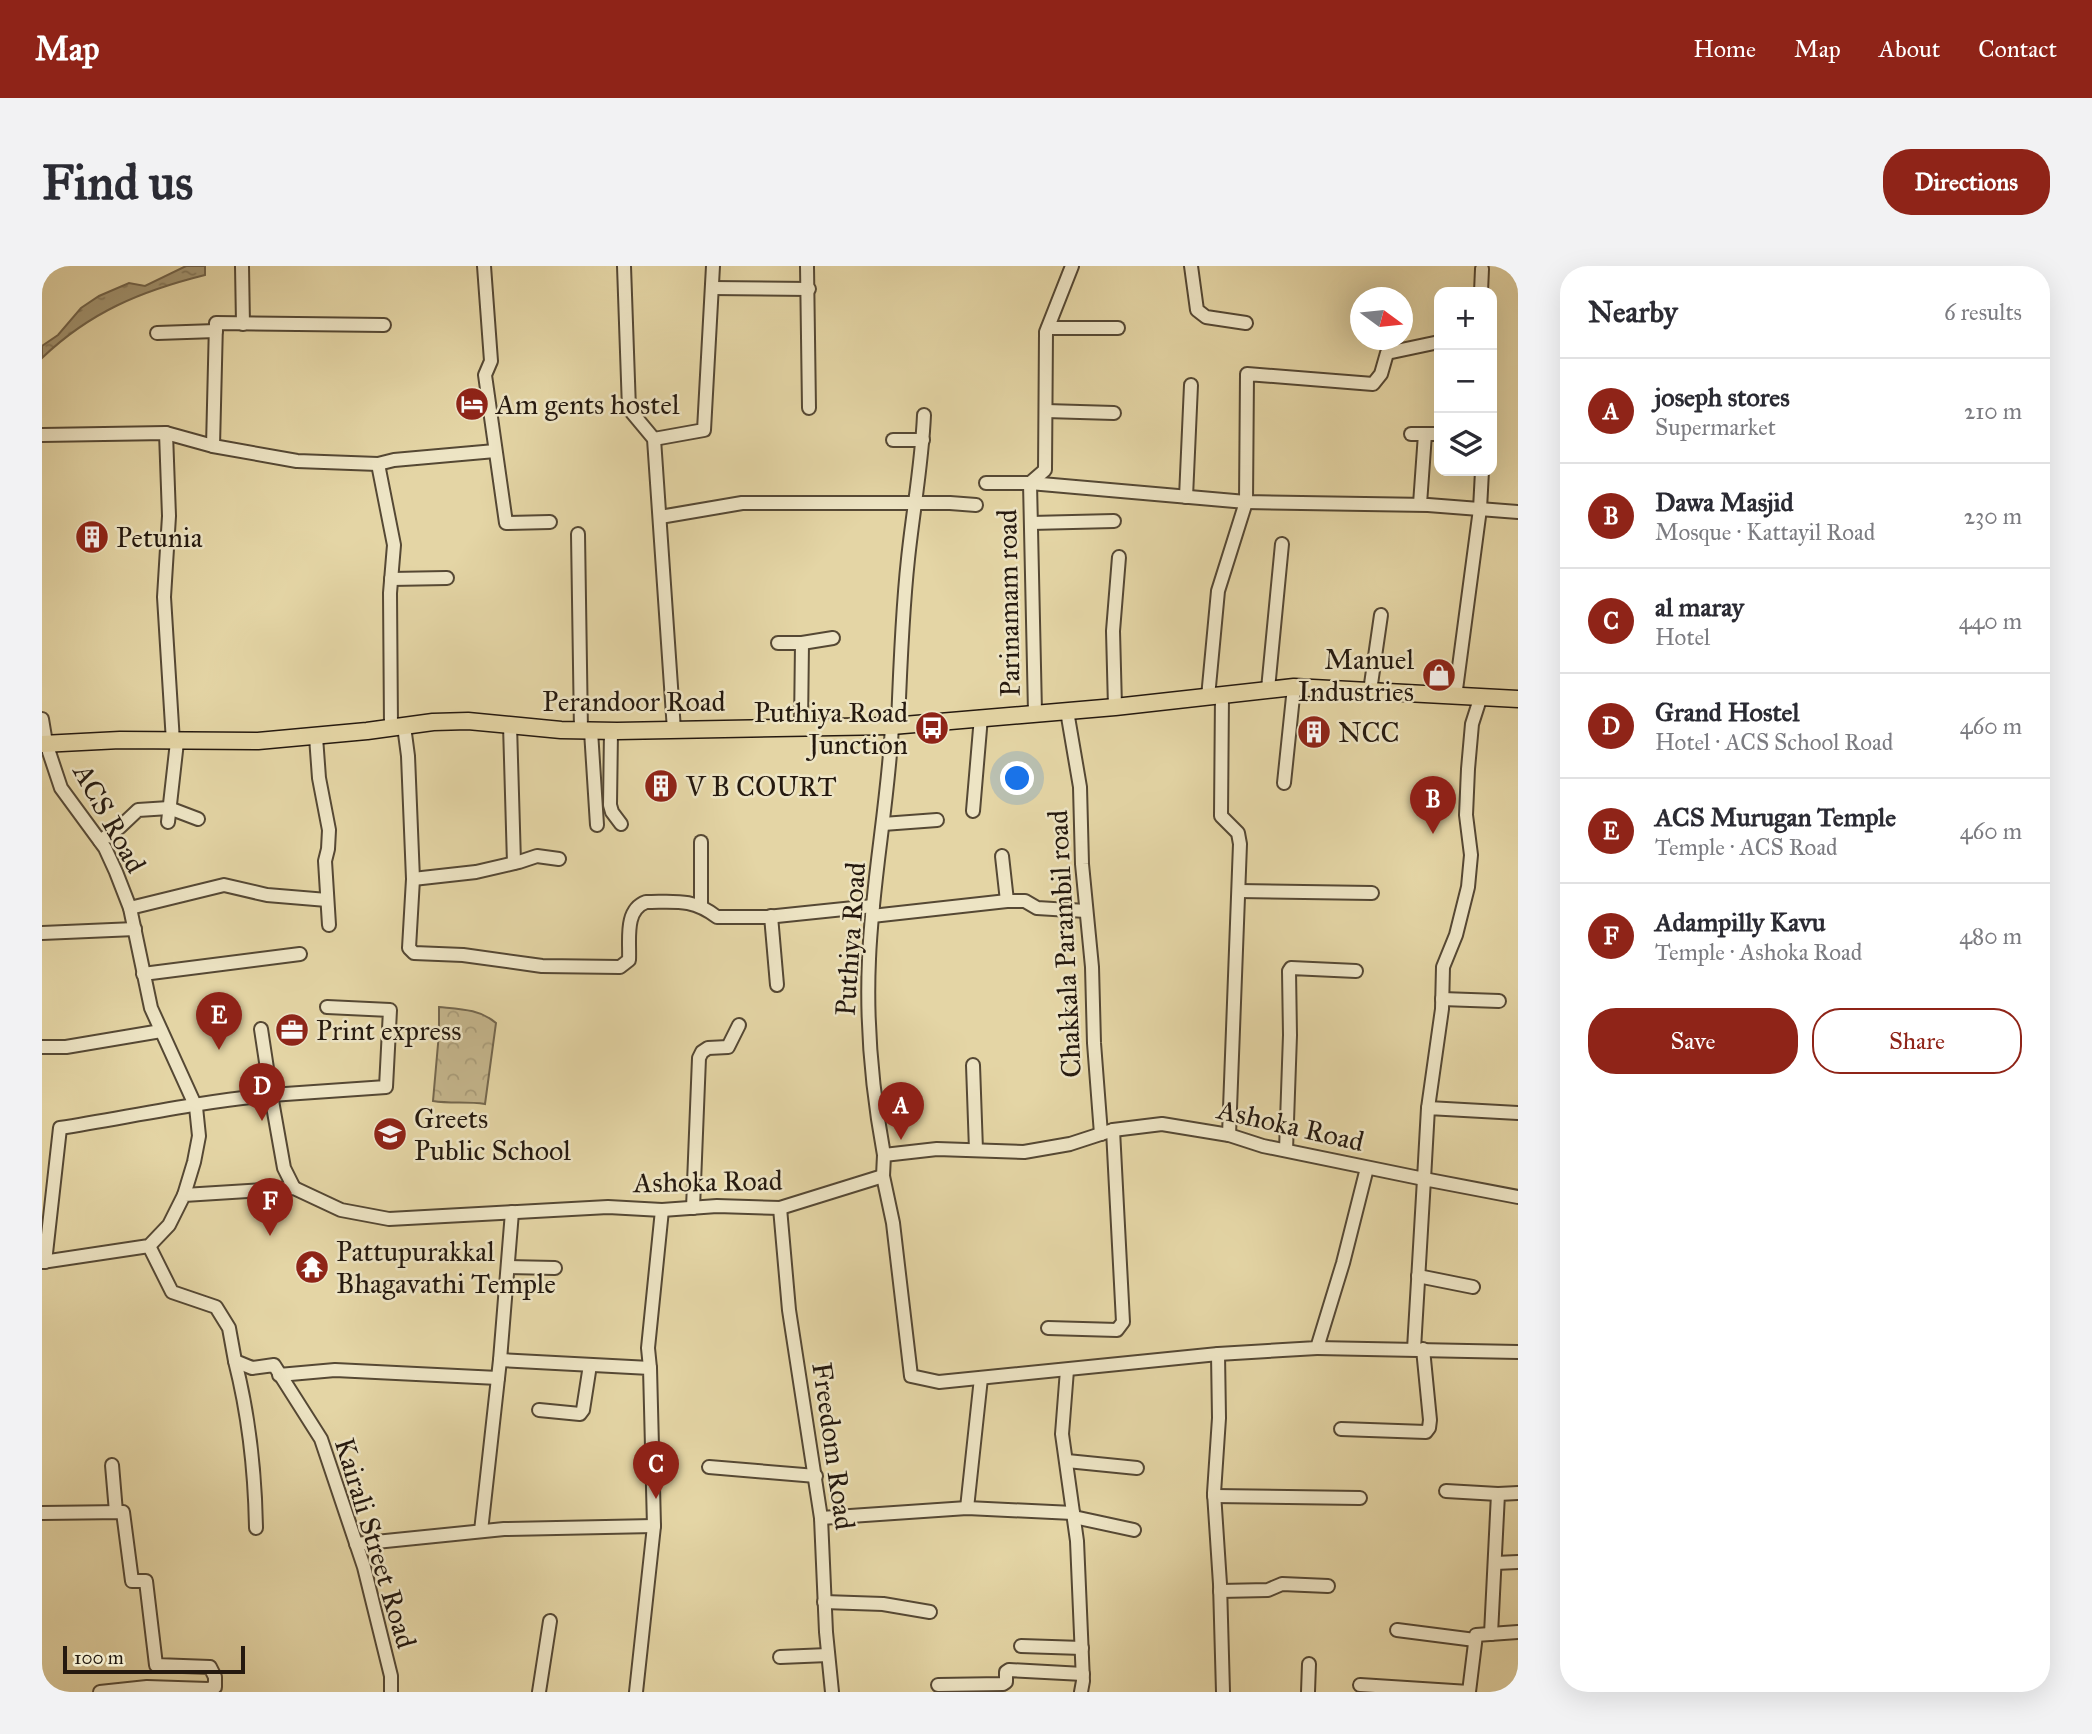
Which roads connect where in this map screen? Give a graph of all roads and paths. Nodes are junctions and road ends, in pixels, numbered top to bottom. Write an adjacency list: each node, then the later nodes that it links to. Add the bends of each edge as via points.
1 (242, 266): 13 (street)
2 (484, 266): 34 (street, via 491,361 485,375)
3 (624, 266): 30 (street, via 629,409)
4 (713, 266): 10 (street)
5 (807, 266): 11 (street)
6 (1072, 266): 16 (street)
7 (1191, 266): 12 (street, via 1197,310 1206,317)
8 (1482, 269): 9 (street)
9 (1481, 287)
10 (712, 288): 11 (street); 30 (street, via 704,430)
11 (809, 289): 21 (street)
12 (1246, 323)
13 (243, 324): 14 (street); 17 (street, via 216,323)
14 (384, 326)
15 (1118, 328): 16 (street)
16 (1047, 330): 22 (street, Parinamam road)
17 (216, 331): 18 (street); 33 (street)
18 (157, 332)
19 (1434, 343): 40 (street, via 1387,353 1373,384 1247,374)
20 (1191, 386): 39 (street)
21 (809, 408)
22 (1046, 411): 23 (street); 38 (street, Parinamam road, via 1045,470)
23 (1114, 413)
24 (924, 415): 32 (street, Puthiya Road)
25 (166, 433): 29 (street); 33 (street); 79 (street, via 170,516 164,597)
26 (1411, 434): 27 (street)
27 (1425, 434): 28 (street); 43 (street)
28 (1434, 434)
29 (42, 435)
30 (654, 439): 46 (street)
31 (893, 440): 32 (street)
32 (923, 440): 41 (street, Puthiya Road)
33 (214, 446): 35 (street, via 298,461)
34 (495, 451): 35 (street); 48 (street, via 506,523)
35 (378, 464): 54 (street, via 394,545)
36 (1482, 476): 44 (street)
37 (986, 483): 38 (street)
38 (1030, 483): 39 (street); 49 (street, Parinamam road)
39 (1186, 497): 40 (street)
40 (1246, 502): 43 (street); 62 (street, via 1218,590)
41 (916, 503): 42 (street); 46 (street, via 742,503); 72 (street, Puthiya Road)
42 (976, 505)
43 (1420, 505): 44 (street)
44 (1480, 509): 45 (street); 63 (street)
45 (1518, 512)
46 (660, 517): 75 (street)
47 (1114, 521): 49 (street)
48 (550, 522)
49 (1031, 523): 68 (street, Parinamam road)
50 (578, 534): 76 (street)
51 (1282, 544): 60 (street)
52 (1119, 557): 66 (street, via 1113,631)
53 (447, 578): 54 (street)
54 (391, 579): 73 (street)
55 (1381, 615): 61 (street)
56 (833, 638): 58 (street)
57 (778, 643): 58 (street)
58 (803, 643): 74 (street)
59 (1294, 687): 60 (main road, Perandoor Road); 61 (main road, Perandoor Road); 81 (street)
60 (1268, 689): 62 (main road, Perandoor Road)
61 (1370, 691): 63 (main road, Perandoor Road)
62 (1215, 696): 66 (main road, Perandoor Road); 96 (street, via 1221,816 1238,833)
63 (1455, 697): 64 (main road, Perandoor Road)
64 (1480, 699): 65 (main road, Perandoor Road); 112 (street, via 1472,724 1468,769 1468,887 1443,967)
65 (1518, 699)
66 (1115, 707): 67 (main road, Perandoor Road)
67 (1067, 711): 68 (main road, Perandoor Road); 103 (street, Chakkala Parambil road, via 1080,787)
68 (1035, 712): 69 (main road, Perandoor Road)
69 (981, 717): 72 (main road, Perandoor Road); 83 (street)
70 (42, 719): 80 (street, ACS Road)
71 (510, 725): 73 (main road, Perandoor Road, via 468,721); 76 (main road, Perandoor Road); 94 (street)
72 (895, 725): 74 (main road, Perandoor Road); 88 (street, Puthiya Road)
73 (397, 726): 78 (main road, Perandoor Road); 95 (street, via 408,756)
74 (801, 726): 75 (main road, Perandoor Road)
75 (674, 730): 77 (main road, Perandoor Road)
76 (586, 731): 77 (main road, Perandoor Road); 89 (street)
77 (611, 731): 87 (street, via 610,805)
78 (316, 737): 79 (main road, Perandoor Road); 98 (street, via 329,830)
79 (175, 742): 80 (main road, Perandoor Road); 82 (street)
80 (44, 744): 90 (street, ACS Road, via 61,788)
81 (1284, 783)
82 (169, 808): 84 (street); 86 (street); 90 (street, via 138,810)
83 (973, 811)
84 (198, 819)
85 (937, 820): 88 (street)
86 (168, 822)
87 (621, 824)
88 (883, 824): 102 (street, Puthiya Road)
89 (597, 825)
90 (100, 841): 101 (street, ACS Road)
91 (701, 842): 100 (street)
92 (1002, 856): 99 (street)
93 (559, 859): 94 (street, via 537,856)
94 (514, 863): 95 (street)
95 (413, 879): 100 (street, via 409,948 414,953 542,967 620,967 629,960 631,916 640,904 687,902)
96 (1239, 891): 97 (street); 125 (street)
97 (1372, 893)
98 (327, 900): 101 (street, via 267,895 224,885); 105 (street)
99 (1007, 901): 102 (street); 103 (street)
100 (701, 906): 104 (street, via 717,917)
101 (130, 908): 106 (street, ACS Road)
102 (873, 911): 104 (street); 128 (street, Puthiya Road, via 868,1037)
103 (1086, 911): 124 (street, Chakkala Parambil road)
104 (771, 916): 111 (street)
105 (329, 925)
106 (135, 929): 107 (street); 110 (street, ACS Road)
107 (42, 933)
108 (300, 954): 110 (street)
109 (1356, 971): 127 (street, via 1289,971)
110 (143, 974): 117 (street, ACS Road)
111 (777, 985)
112 (1442, 999): 113 (street); 122 (street)
113 (1499, 1001)
114 (327, 1007): 120 (street, via 390,1010 386,1087)
115 (739, 1025): 135 (street, via 728,1047 708,1048 699,1058)
116 (261, 1029): 120 (street)
117 (161, 1031): 118 (street); 121 (street, ACS Road)
118 (42, 1047)
119 (974, 1065): 126 (street)
120 (271, 1096): 121 (street); 132 (street, via 284,1168)
121 (196, 1107): 133 (street, ACS Road, via 199,1136); 140 (street, via 60,1128)
122 (1428, 1108): 123 (street); 131 (street)
123 (1518, 1113)
124 (1107, 1132): 125 (street, Ashoka Road, via 1162,1124); 126 (street, Ashoka Road, via 1024,1152); 145 (street, Chakkala Parambil road, via 1123,1322 1117,1330)
125 (1229, 1136): 127 (street, Ashoka Road)
126 (976, 1150): 128 (street, Ashoka Road)
127 (1286, 1150): 129 (street, Ashoka Road)
128 (884, 1155): 130 (street)
129 (1367, 1168): 131 (street, Ashoka Road); 146 (street)
130 (883, 1176): 136 (street, Ashoka Road); 157 (street, via 911,1376 939,1382)
131 (1424, 1179): 134 (street, Ashoka Road); 143 (street)
132 (294, 1188): 133 (street, Ashoka Road); 138 (street, Ashoka Road, via 341,1210 389,1219)
133 (184, 1195): 139 (street, via 169,1225)
134 (1518, 1196)
135 (693, 1208): 136 (street, Ashoka Road); 137 (street, Ashoka Road)
136 (780, 1208): 164 (street, Freedom Road, via 789,1310)
137 (662, 1210): 138 (street, Ashoka Road, via 608,1206); 153 (street, via 648,1348)
138 (512, 1212): 141 (street)
139 (149, 1247): 140 (street); 151 (street, via 172,1292 216,1307 229,1328)
140 (44, 1262)
141 (508, 1267): 142 (street); 150 (street)
142 (555, 1268)
143 (1418, 1276): 144 (street); 147 (street)
144 (1473, 1287)
145 (1048, 1328)
146 (1317, 1348): 147 (street); 149 (street)
147 (1418, 1349): 148 (street); 159 (street, via 1430,1420 1426,1432)
148 (1518, 1352)
149 (1218, 1354): 154 (street); 168 (street)
150 (500, 1360): 152 (street); 156 (street)
151 (235, 1361): 155 (street, via 252,1368 274,1365); 176 (street, via 253,1450)
152 (590, 1365): 153 (street); 158 (street, via 580,1414)
153 (650, 1368): 175 (street)
154 (1067, 1370): 157 (street); 160 (street, via 1062,1434)
155 (279, 1375): 156 (street, via 335,1370); 179 (street, Kairali Street Road, via 321,1439)
156 (498, 1378): 178 (street)
157 (981, 1378): 170 (street)
158 (539, 1410)
159 (1341, 1429)
160 (1067, 1461): 163 (street); 173 (street)
161 (112, 1465): 171 (street)
162 (709, 1466): 164 (street)
163 (1137, 1468)
164 (816, 1476): 174 (street, Freedom Road)
165 (1446, 1491): 167 (street)
166 (1518, 1493): 167 (street)
167 (1498, 1494): 181 (street)
168 (1214, 1496): 169 (street); 183 (street)
169 (1360, 1498)
170 (967, 1508): 173 (street); 174 (street)
171 (119, 1512): 172 (street); 199 (street, via 132,1581 146,1581 156,1665 210,1667 215,1687)
172 (42, 1513)
173 (1073, 1515): 177 (street); 192 (street)
174 (821, 1518): 184 (street, Freedom Road)
175 (654, 1525): 178 (street); 202 (street)
176 (256, 1528)
177 (1134, 1530)
178 (481, 1531): 179 (street)
179 (356, 1544): 200 (street, Kairali Street Road, via 391,1676)
180 (1518, 1562): 181 (street)
181 (1495, 1563): 189 (street)
182 (1328, 1586): 183 (street, via 1282,1584 1268,1590)
183 (1220, 1591): 205 (street)
184 (824, 1602): 185 (street, via 883,1604); 193 (street, Freedom Road)
185 (930, 1612)
186 (550, 1620): 201 (street)
187 (1398, 1630): 190 (street)
188 (1518, 1632): 189 (street)
189 (1491, 1634): 190 (street, via 1476,1635)
190 (1475, 1640): 207 (street)
191 (1021, 1646): 192 (street)
192 (1082, 1648): 196 (street)
193 (828, 1655): 194 (street); 203 (street, Freedom Road)
194 (780, 1657)
195 (1309, 1664): 206 (street)
196 (1083, 1674): 197 (street, via 1009,1670 1003,1684); 204 (street)
197 (938, 1685)
198 (1360, 1685): 207 (street)
199 (100, 1692)
200 (391, 1692)
201 (539, 1692)
202 (636, 1692)
203 (832, 1692)
204 (1081, 1692)
205 (1223, 1692)
206 (1307, 1692)
207 (1469, 1692)

